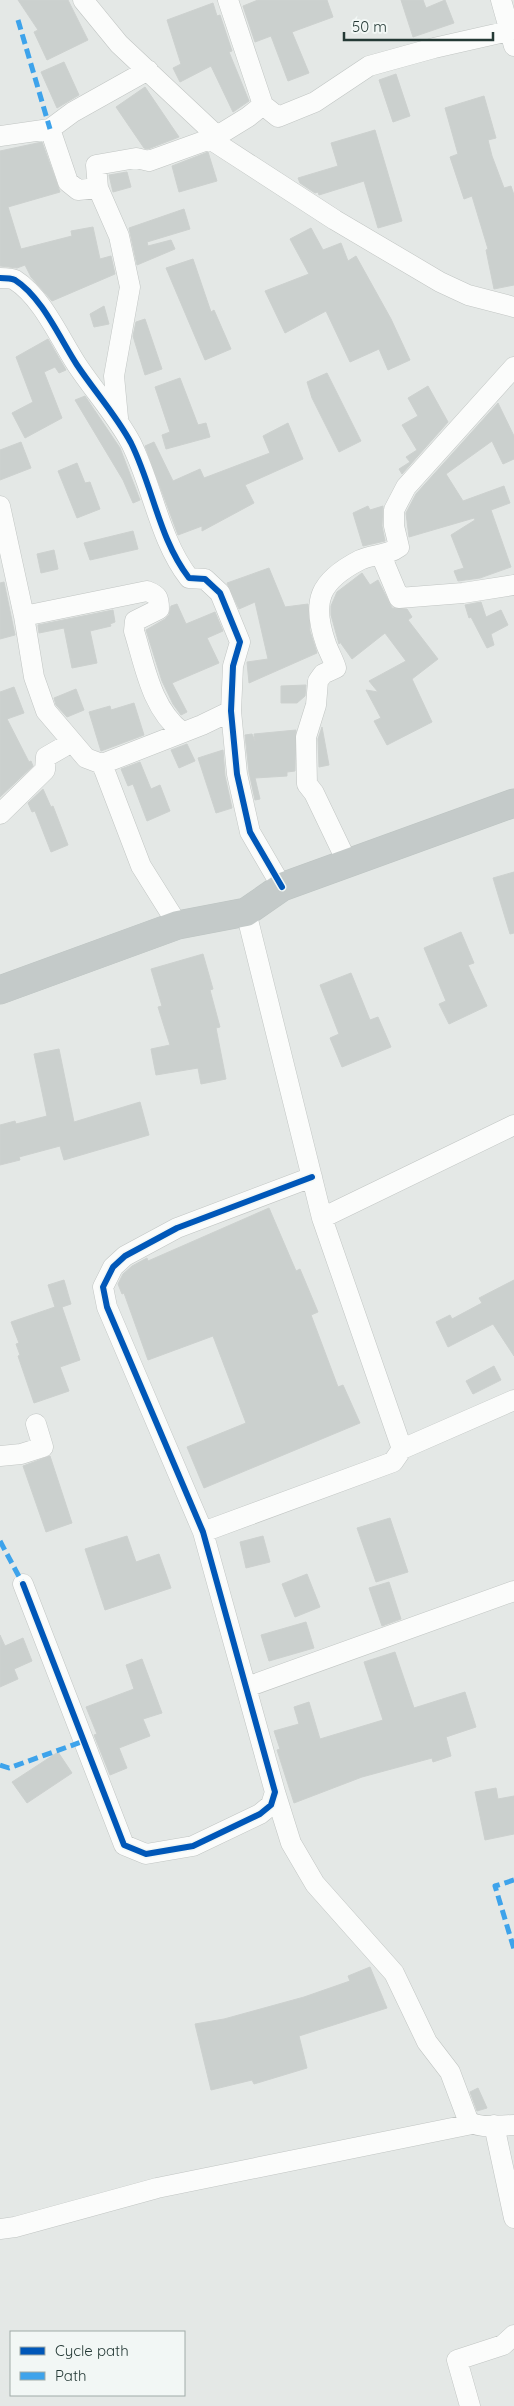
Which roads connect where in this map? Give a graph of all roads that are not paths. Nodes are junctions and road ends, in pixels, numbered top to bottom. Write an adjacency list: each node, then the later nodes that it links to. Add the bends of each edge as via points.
1 (84, 0): 5 (street, via 119,44)
2 (228, 0): 6 (street)
3 (500, 0): 4 (street)
4 (512, 38): 6 (street, via 434,48 369,66 315,102 278,117)
5 (148, 70): 7 (street, via 73,112); 9 (street)
6 (263, 105): 9 (street)
7 (50, 129): 8 (street); 10 (street, via 68,182 78,190)
8 (0, 136)
9 (214, 138): 10 (street, via 149,161 136,158 96,165); 12 (street, via 335,220 440,282 468,295)
10 (98, 188): 14 (street, via 120,236 130,288 114,376)
11 (0, 278): 14 (street, via 14,279 39,304)
12 (514, 307)
13 (514, 367): 17 (street, via 406,487 394,510 399,547)
14 (118, 423): 20 (street, via 148,484 168,547 189,578 205,580 220,593 240,642 233,666)
15 (0, 506): 16 (street)
16 (0, 511): 19 (street)
17 (381, 555): 18 (street, via 399,598); 26 (street, via 361,559 338,574 322,589 318,602 322,634 336,668 323,674 318,681 316,705 306,737 307,784)
18 (514, 585)
19 (24, 616): 21 (street, via 148,591 155,594 159,598 158,609 136,621 134,631 158,706); 22 (street, via 34,677 46,711)
20 (231, 711): 21 (street); 27 (street, via 237,774 250,832)
21 (182, 732): 23 (street)
22 (72, 742): 23 (street, via 86,758); 25 (street, via 46,757 44,770)
23 (102, 764): 29 (street, via 141,866)
24 (514, 803): 26 (highway)
25 (0, 814)
26 (348, 864): 27 (highway)
27 (282, 888): 28 (highway)
28 (246, 912): 29 (highway); 32 (street)
29 (178, 925): 30 (highway)
30 (0, 990)
31 (514, 1125): 33 (street)
32 (312, 1177): 33 (street); 38 (street, via 177,1228 125,1256 113,1267 104,1287 107,1307)
33 (322, 1218): 36 (street)
34 (514, 1400): 36 (street)
35 (36, 1424): 37 (street, via 42,1447)
36 (402, 1449): 38 (street, via 393,1462)
37 (0, 1456)
38 (202, 1532): 41 (street)
39 (23, 1584): 42 (street, via 124,1845 146,1854 193,1846 260,1814 271,1805)
40 (514, 1590): 41 (street)
41 (247, 1688): 42 (street)
42 (275, 1792): 43 (street, via 291,1843 315,1884 394,1973 428,2042 450,2072 462,2108)
43 (472, 2124): 44 (street); 46 (street, via 157,2188)
44 (504, 2125): 45 (street)
45 (514, 2218)
46 (0, 2229)
47 (514, 2335): 48 (street, via 503,2345 457,2360)
48 (470, 2406)

